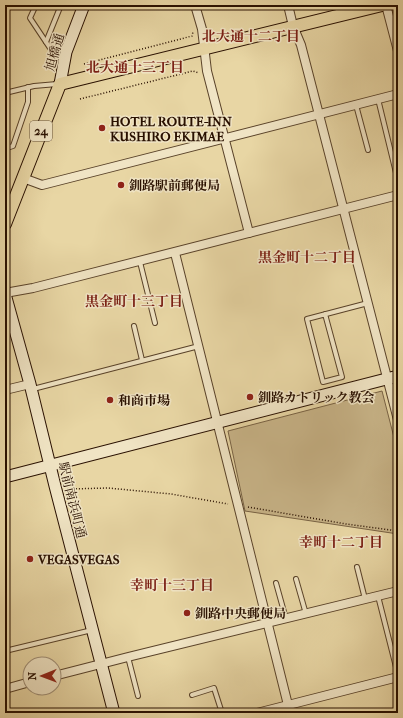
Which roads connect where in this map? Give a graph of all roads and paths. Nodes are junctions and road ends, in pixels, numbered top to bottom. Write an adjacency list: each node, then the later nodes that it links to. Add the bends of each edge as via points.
1 (36, 5): 10 (lane, via 30,18)
2 (61, 5): 10 (lane)
3 (84, 5): 13 (street, 旭橋通)
4 (195, 5): 11 (street, via 202,29)
5 (288, 5): 8 (street)
6 (382, 5): 8 (main road)
7 (386, 5): 12 (street)
8 (293, 26): 11 (main road); 23 (street, via 301,45)
9 (194, 31): 14 (path, via 192,36)
10 (46, 42): 13 (lane, via 52,51)
11 (203, 48): 16 (main road); 24 (street)
12 (398, 51)
13 (64, 60): 16 (street, 旭橋通)
14 (84, 64)
15 (199, 73): 20 (path, via 193,71)
16 (60, 84): 17 (lane); 27 (main road, 24)
17 (28, 87): 18 (lane); 25 (lane, via 28,102 13,146)
18 (5, 93)
19 (398, 94): 21 (street)
20 (80, 99)
21 (378, 100): 22 (street); 28 (lane)
22 (356, 105): 23 (street); 26 (lane)
23 (319, 114): 24 (street); 30 (street)
24 (224, 138): 27 (street, via 42,185); 32 (street)
25 (5, 147)
26 (368, 150)
27 (23, 178): 31 (main road, 24)
28 (398, 181)
29 (398, 195): 30 (street)
30 (344, 209): 32 (street); 36 (street)
31 (5, 224)
32 (249, 233): 33 (street)
33 (175, 253): 34 (street); 40 (street)
34 (140, 262): 35 (street); 38 (lane)
35 (5, 294): 43 (street, 駅前南浜町通)
36 (368, 303): 37 (lane); 42 (street)
37 (325, 314): 37 (lane, via 307,319 323,382 342,377)
38 (155, 323)
39 (134, 326): 41 (lane)
40 (199, 346): 41 (lane); 46 (street)
41 (142, 360): 43 (lane)
42 (393, 378): 45 (street); 46 (street)
43 (31, 387): 44 (street); 47 (street, 駅前南浜町通)
44 (5, 390)
45 (398, 420)
46 (218, 423): 47 (street); 50 (street)
47 (50, 466): 48 (street); 61 (street, 駅前南浜町通)
48 (5, 477)
49 (61, 485): 50 (path, via 67,484 68,489 108,488 171,494)
50 (238, 505): 51 (path); 60 (street)
51 (398, 531)
52 (357, 567): 57 (lane)
53 (296, 579): 58 (lane)
54 (276, 582): 59 (lane)
55 (398, 591): 56 (street)
56 (378, 596): 57 (street); 66 (lane)
57 (365, 599): 58 (street)
58 (306, 614): 59 (street)
59 (286, 619): 60 (street)
60 (268, 623): 63 (street); 71 (street)
61 (92, 630): 62 (lane); 64 (street, 駅前南浜町通)
62 (5, 651)
63 (128, 657): 64 (street); 70 (lane)
64 (101, 664): 65 (street); 72 (street, 駅前南浜町通)
65 (62, 674)
66 (398, 676): 71 (street)
67 (22, 684): 68 (street)
68 (5, 689)
69 (192, 695): 73 (lane, via 214,688)
70 (138, 696)
71 (289, 709): 74 (street)
72 (114, 713)
73 (222, 713)
74 (257, 713)

